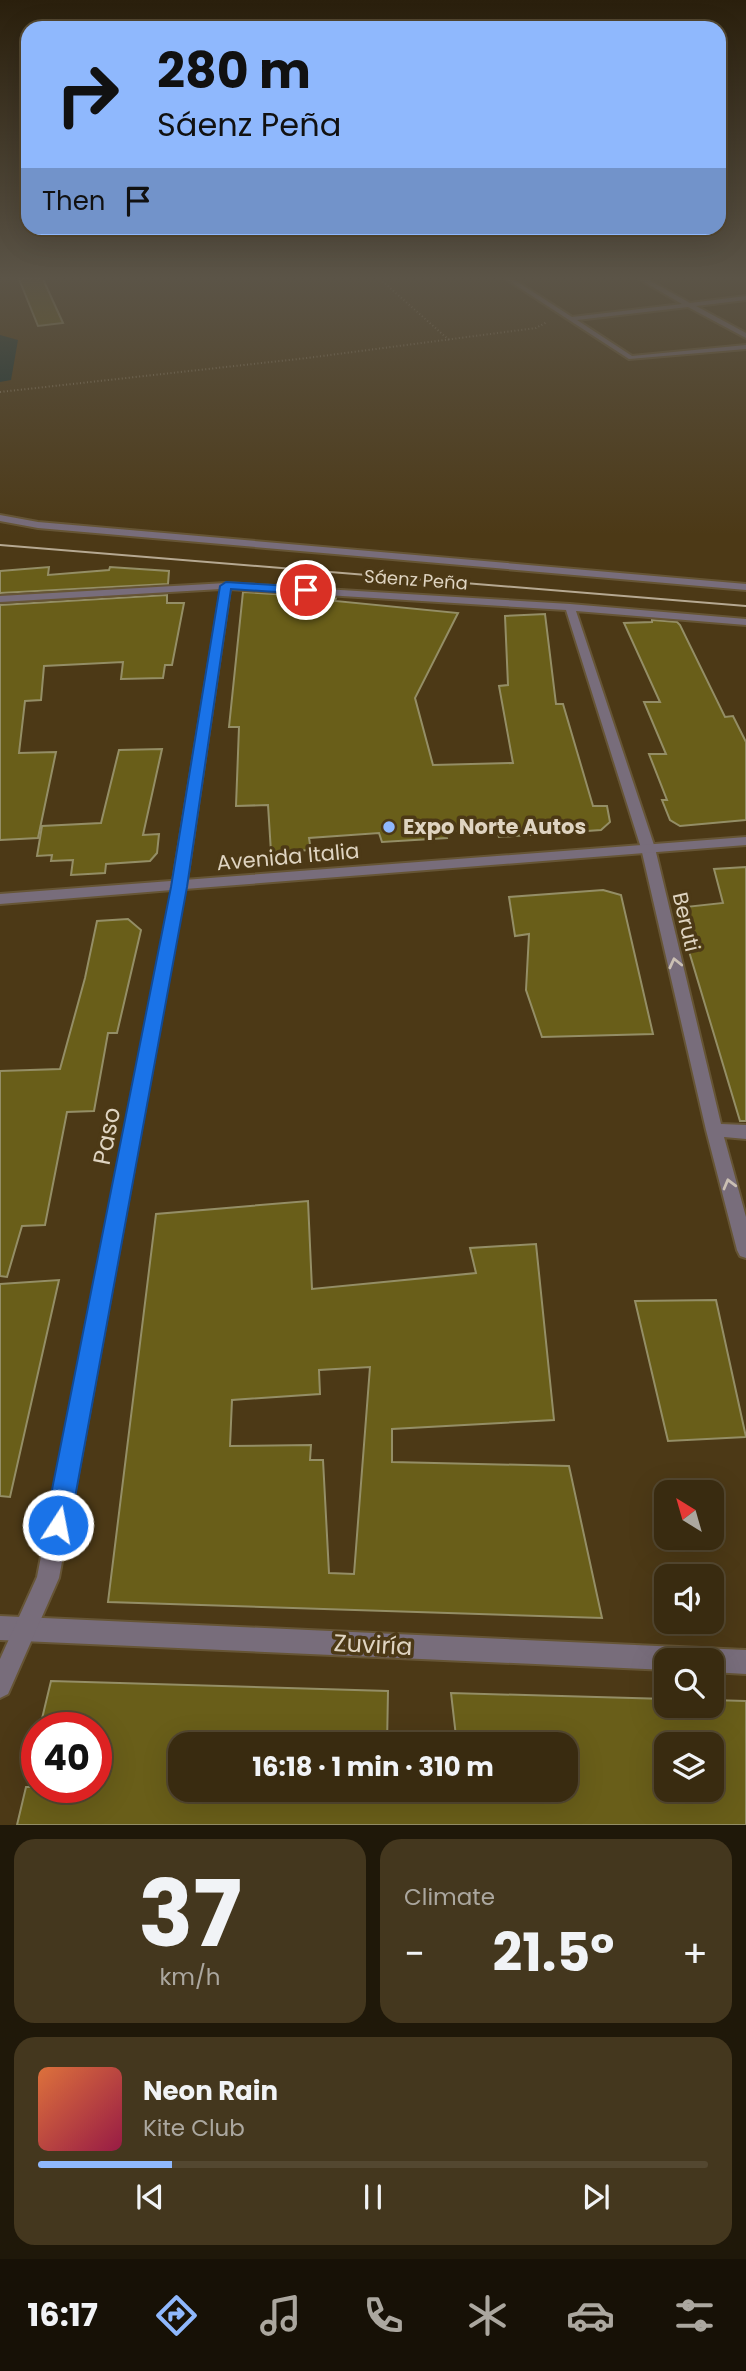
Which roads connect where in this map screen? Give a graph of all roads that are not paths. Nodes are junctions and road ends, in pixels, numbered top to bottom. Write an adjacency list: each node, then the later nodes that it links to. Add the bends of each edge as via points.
1 (0, 518): 3 (street)
2 (226, 586): 4 (street, Sáenz Peña); 5 (street, Sáenz Peña); 9 (street, Paso)
3 (746, 587)
4 (0, 598)
5 (570, 607): 6 (street, Sáenz Peña); 8 (street, Beruti)
6 (746, 622)
7 (746, 841): 8 (street, Avenida Italia)
8 (648, 848): 9 (street, Avenida Italia); 11 (street, Beruti, one-way to 8)
9 (179, 887): 10 (street, Avenida Italia); 15 (street, Paso, via 48,1578)
10 (0, 899)
11 (714, 1130): 12 (street); 13 (street, Beruti, one-way to 11)
12 (746, 1132)
13 (746, 1250)
14 (0, 1628): 15 (street, Zuviría)
15 (25, 1629): 16 (street, Zuviría); 17 (street, Paso)
16 (746, 1662)
17 (0, 1686)

